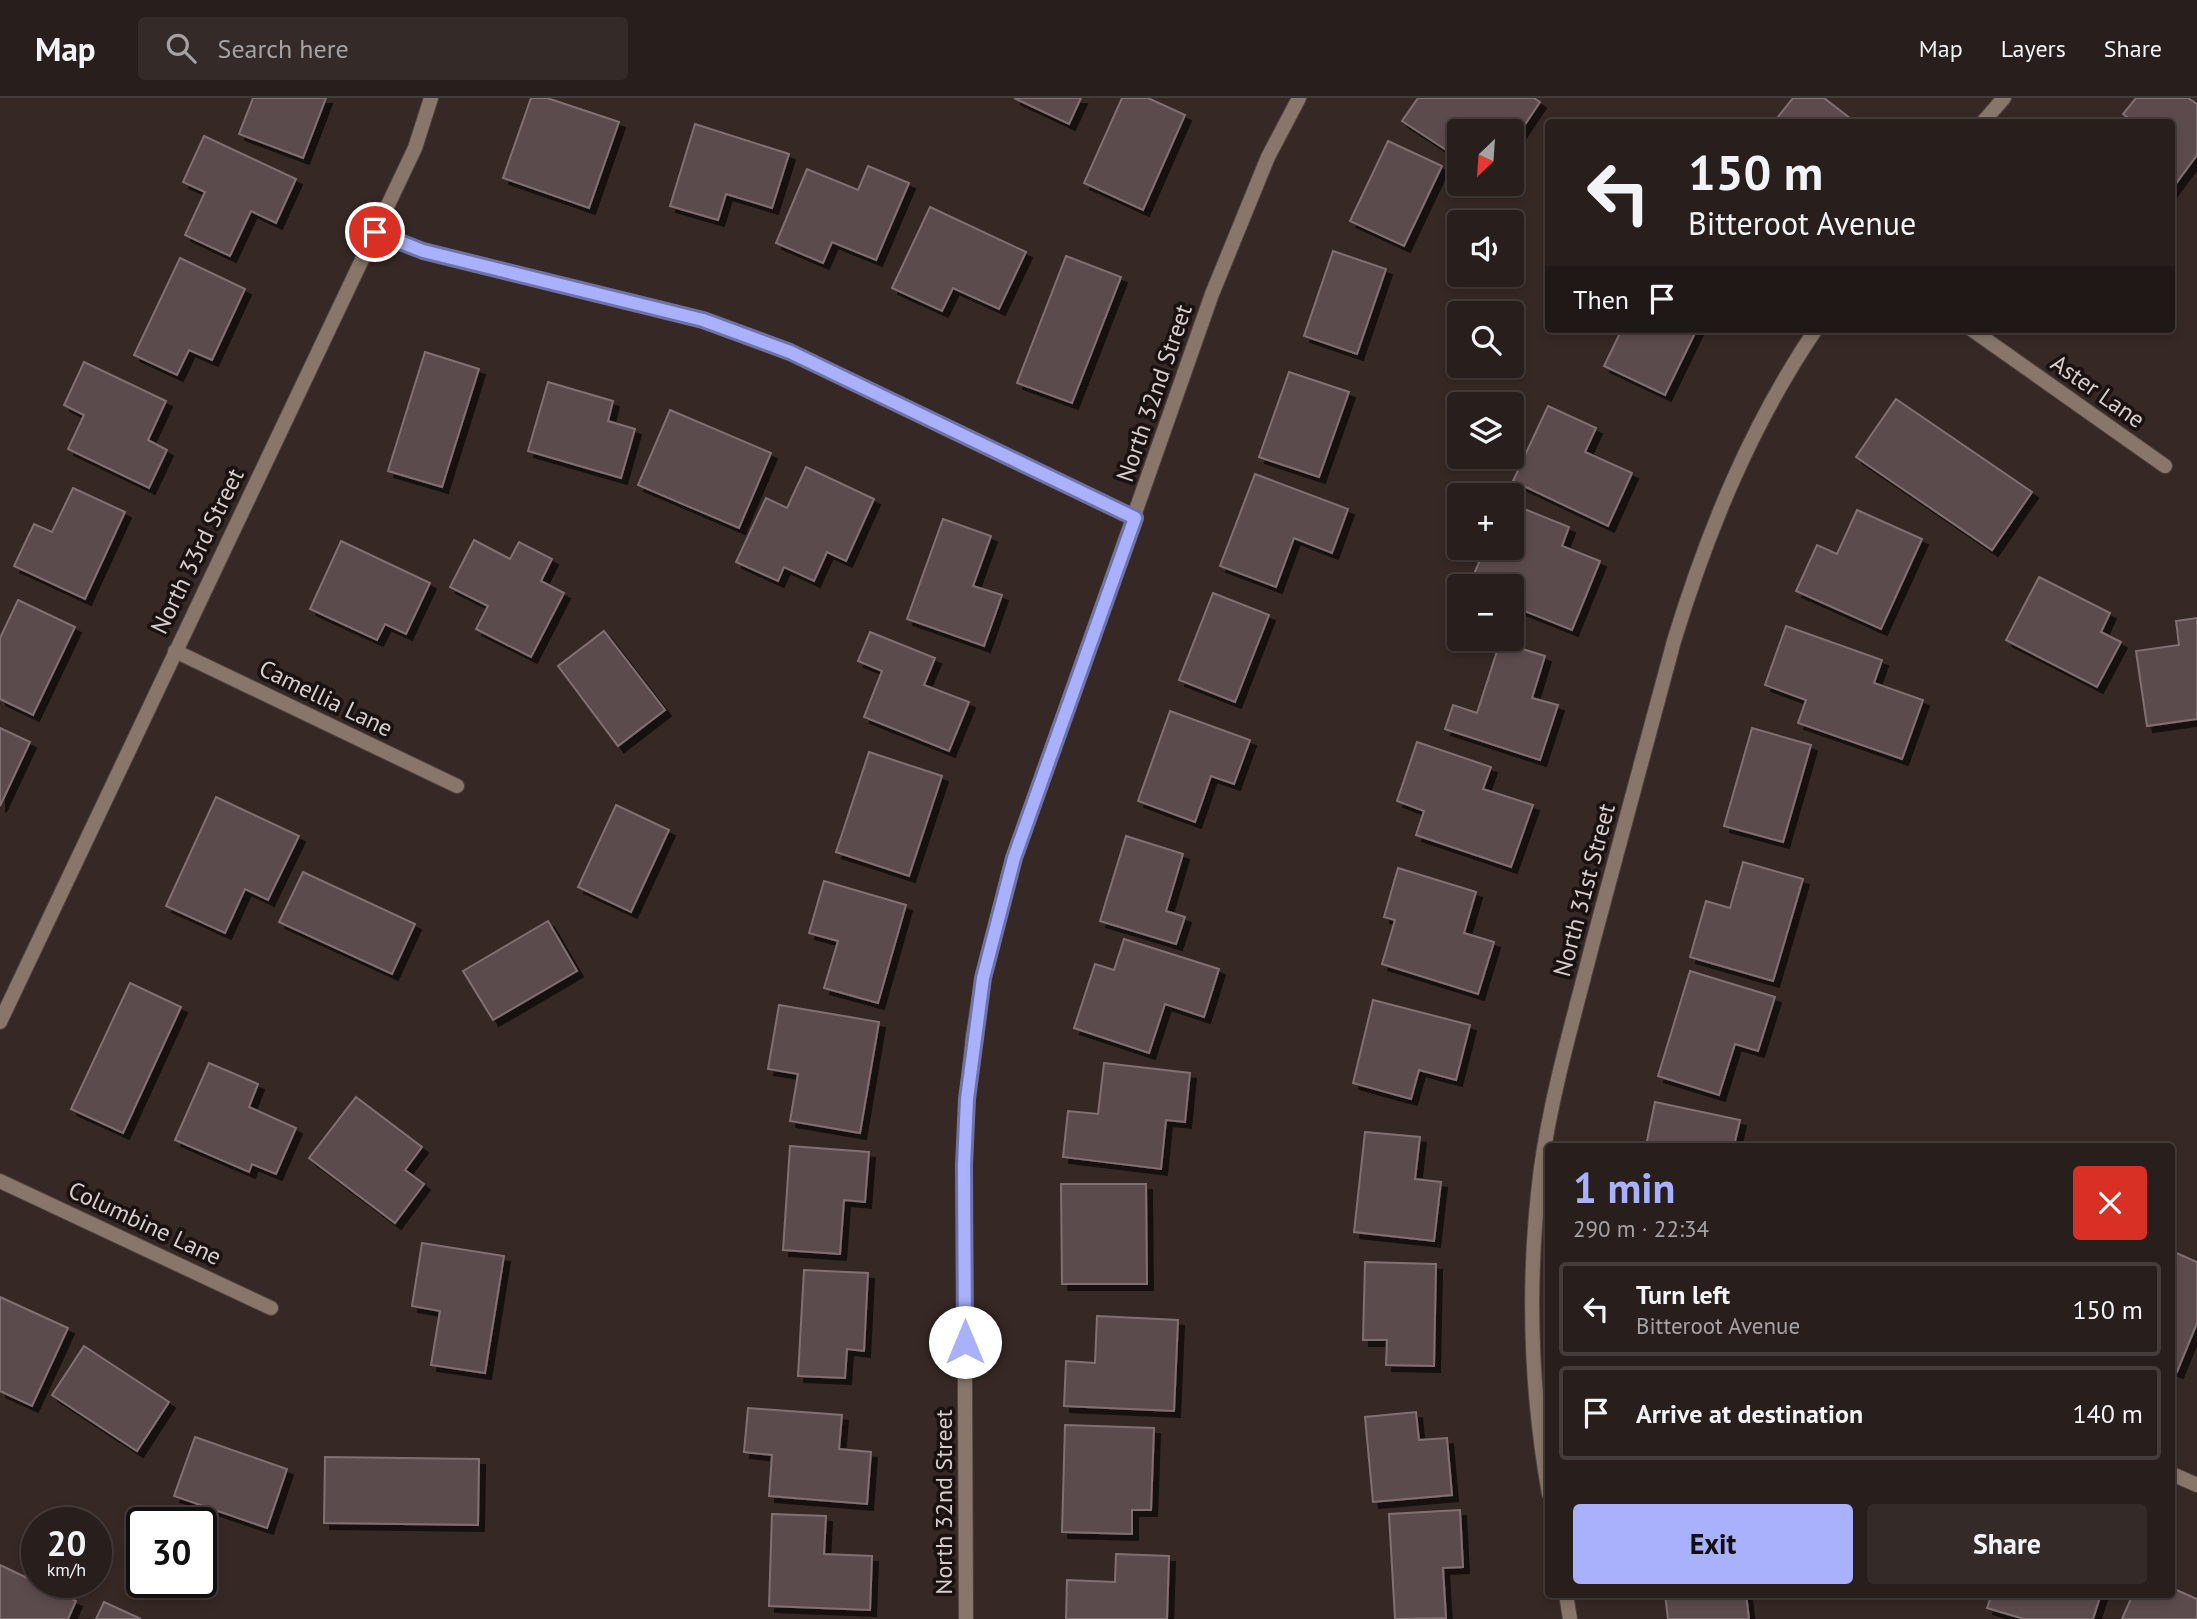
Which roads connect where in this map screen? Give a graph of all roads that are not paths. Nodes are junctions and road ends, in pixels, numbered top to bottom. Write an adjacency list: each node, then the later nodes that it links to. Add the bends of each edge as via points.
1 (431, 98): 5 (street, North 33rd Street, via 415,148)
2 (1298, 98): 9 (street, North 32nd Street, via 1246,206)
3 (2004, 98): 4 (street)
4 (1986, 119)
5 (375, 232): 9 (street, via 423,251 703,320 761,341); 10 (street, North 33rd Street)
6 (1814, 333): 13 (street, North 31st Street, via 1752,437 1690,589 1559,1072)
7 (1977, 333): 8 (street, Aster Lane)
8 (2165, 466)
9 (1135, 518): 21 (street, North 32nd Street, via 1014,858 973,1036 964,1165)
10 (175, 651): 11 (street, Camellia Lane); 12 (street, North 33rd Street)
11 (457, 786)
12 (0, 1022)
13 (1546, 1143)
14 (1545, 1148): 17 (street, North 31st Street, via 1533,1276 1534,1367)
15 (0, 1181): 16 (street, Columbine Lane)
16 (271, 1308)
17 (1544, 1439)
18 (2175, 1475): 19 (street)
19 (2197, 1485)
20 (1567, 1598): 22 (street)
21 (966, 1619)
22 (1570, 1619)

